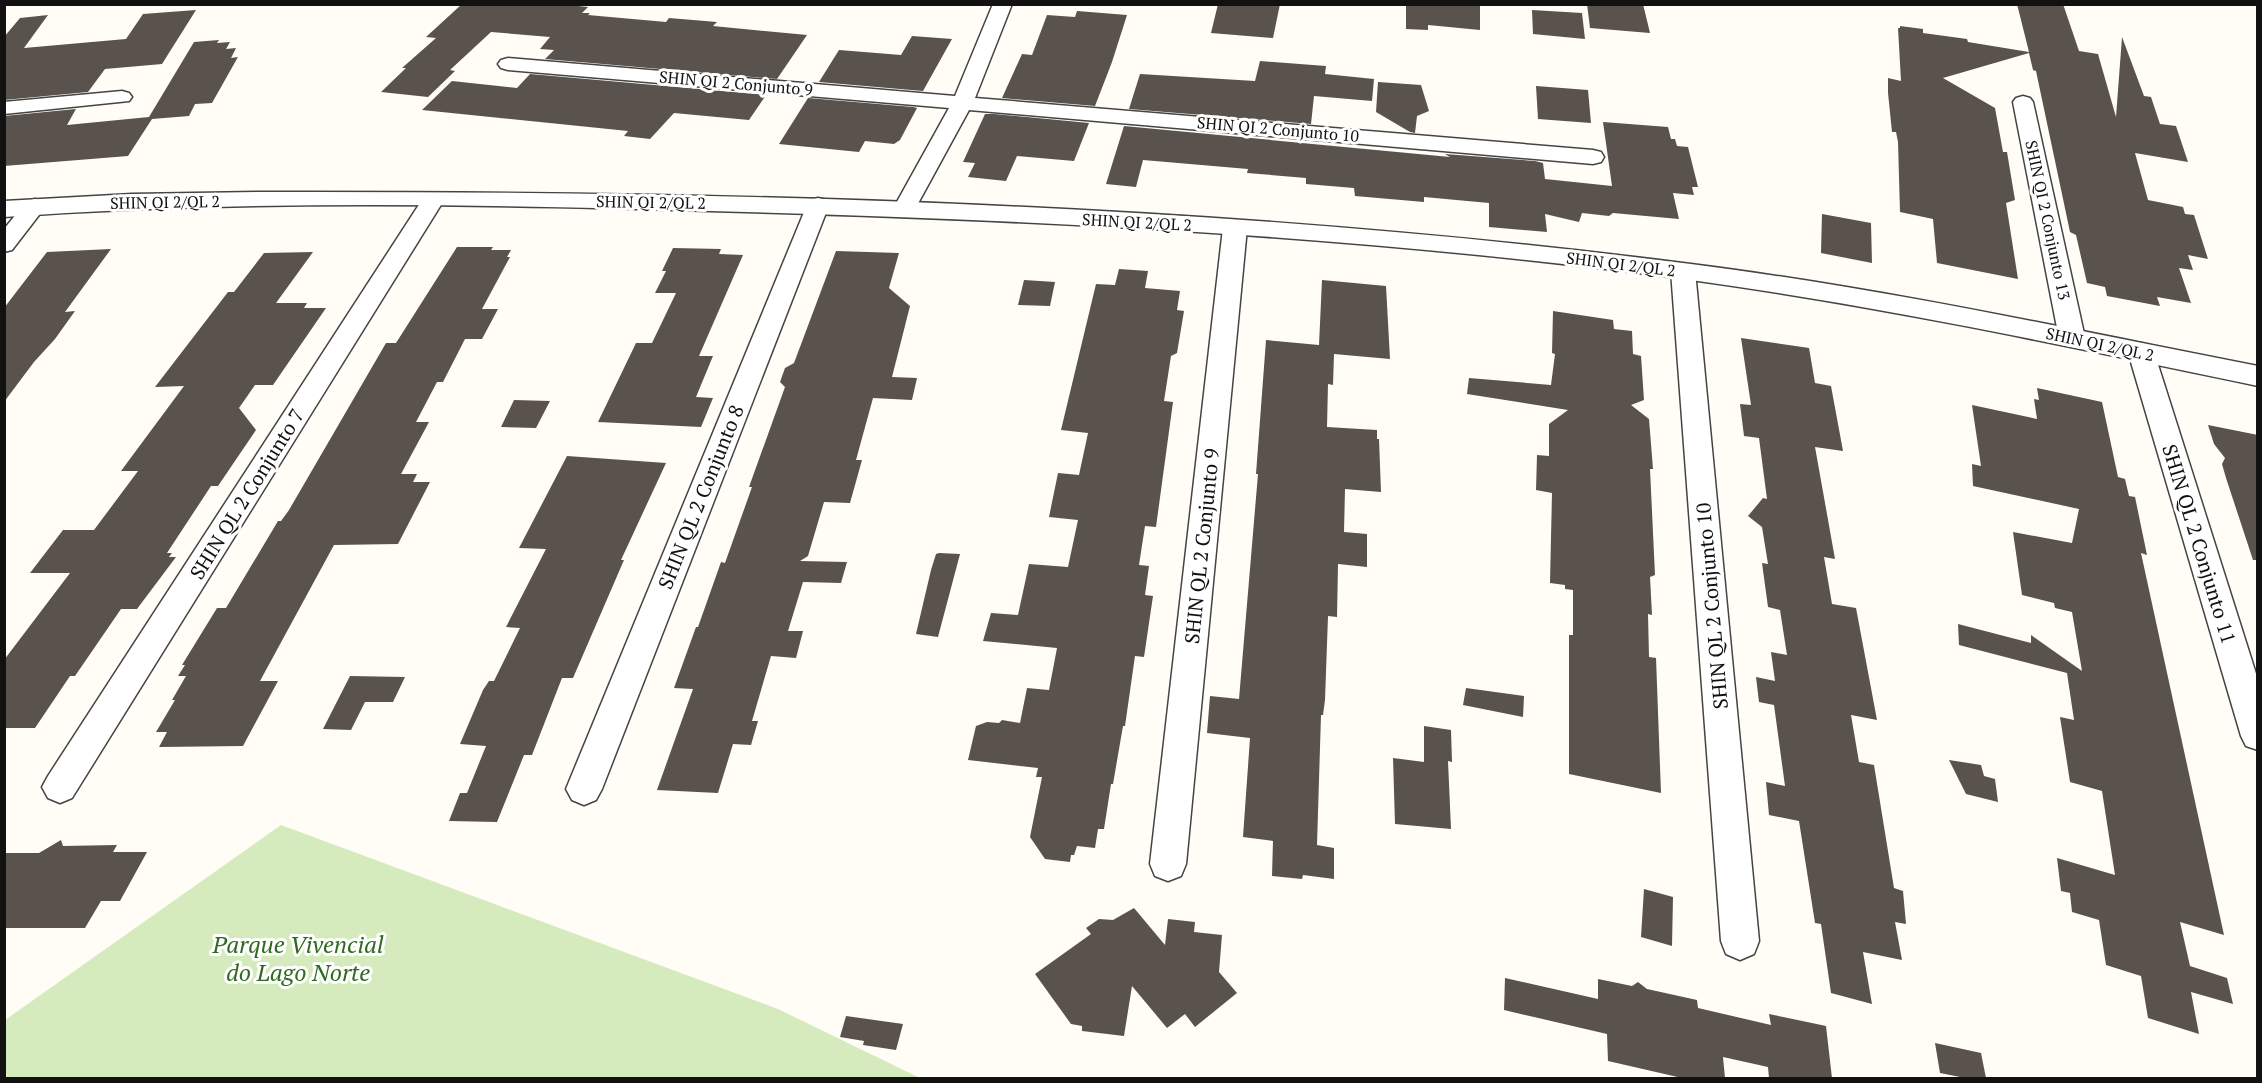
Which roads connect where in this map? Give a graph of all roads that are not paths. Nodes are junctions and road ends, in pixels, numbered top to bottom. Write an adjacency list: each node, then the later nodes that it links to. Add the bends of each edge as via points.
1 (1003, 4): 4 (street)
2 (508, 64): 4 (street, SHIN QI 2 Conjunto 9)
3 (122, 97): 6 (street)
4 (963, 102): 7 (street, SHIN QI 2 Conjunto 10); 12 (street)
5 (2023, 102): 16 (street, SHIN QI 2 Conjunto 13)
6 (4, 108)
7 (1593, 158)
8 (433, 200): 9 (street, SHIN QI 2/QL 2); 10 (street, SHIN QI 2/QL 2, via 630,200); 20 (street, SHIN QL 2 Conjunto 7)
9 (35, 206): 11 (street, SHIN QI 2/QL 2); 14 (street)
10 (818, 206): 12 (street, SHIN QI 2/QL 2); 21 (street, SHIN QL 2 Conjunto 8)
11 (4, 209)
12 (904, 209): 13 (street, SHIN QI 2/QL 2)
13 (1235, 228): 15 (street, SHIN QI 2/QL 2); 22 (street, SHIN QL 2 Conjunto 9)
14 (4, 245)
15 (1683, 271): 16 (street, SHIN QI 2/QL 2, via 1858,297); 23 (street, SHIN QL 2 Conjunto 10)
16 (2072, 338): 17 (street, SHIN QI 2/QL 2)
17 (2141, 352): 18 (street, SHIN QI 2/QL 2); 19 (street, SHIN QL 2 Conjunto 11)
18 (2258, 376)
19 (2258, 736)
20 (60, 787)
21 (584, 789)
22 (1168, 864)
23 (1740, 940)

